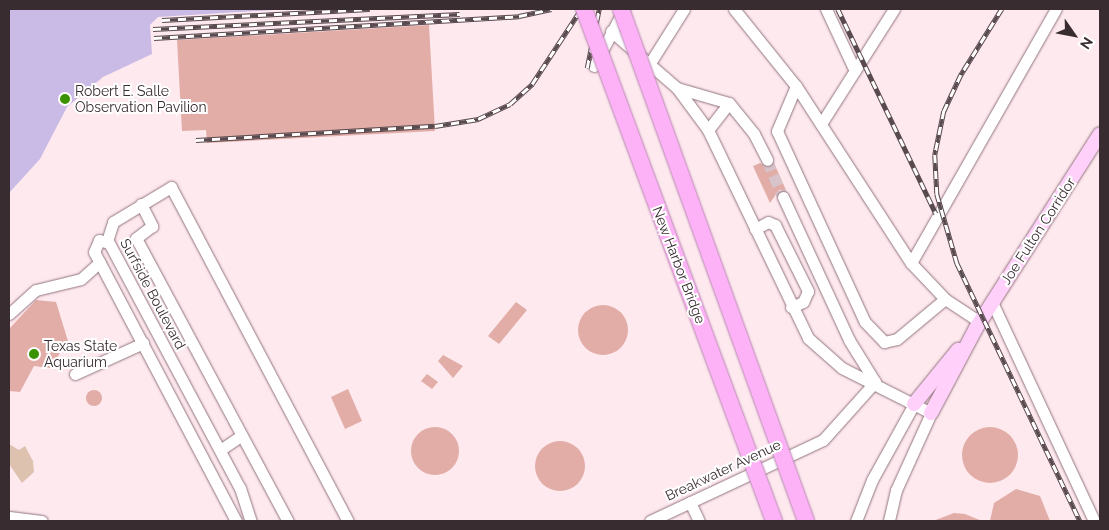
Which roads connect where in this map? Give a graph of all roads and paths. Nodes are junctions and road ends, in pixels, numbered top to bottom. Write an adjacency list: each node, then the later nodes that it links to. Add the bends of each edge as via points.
1 (584, 9): 46 (highway, New Harbor Bridge, bridge)
2 (622, 9): 8 (street); 47 (highway, bridge)
3 (684, 9): 9 (street)
4 (734, 9): 12 (street)
5 (826, 9): 11 (street)
6 (894, 9): 11 (street)
7 (1056, 9): 24 (street)
8 (611, 31): 9 (street); 10 (street)
9 (650, 63): 13 (street)
10 (594, 66)
11 (856, 71): 15 (street)
12 (796, 86): 15 (street); 25 (street, via 776,131 865,322 884,342 897,339)
13 (677, 88): 14 (street); 16 (street)
14 (729, 103): 16 (street); 18 (street, via 754,134)
15 (821, 124): 24 (street)
16 (708, 130): 21 (street)
17 (1100, 134): 26 (main road, Joe Fulton Corridor)
18 (767, 160)
19 (784, 197): 32 (street, via 849,340)
20 (141, 204): 22 (street, via 112,222); 35 (street, via 152,226 136,238); 43 (street, via 171,187)
21 (755, 229): 27 (street); 27 (street, via 768,222 776,225 808,291 803,302)
22 (107, 241): 23 (street, Surfside Boulevard, via 99,240 93,246); 36 (street, Surfside Boulevard)
23 (100, 262): 28 (street, via 81,279 36,290); 30 (street, Surfside Boulevard)
24 (911, 263): 25 (street)
25 (945, 299): 29 (street)
26 (992, 302): 29 (main road, Joe Fulton Corridor); 50 (street)
27 (791, 307): 32 (street, via 808,338 824,354)
28 (9, 314)
29 (978, 325): 33 (main road, Joe Fulton Corridor); 34 (main road, Joe Fulton Corridor)
30 (143, 343): 31 (street); 40 (street, Surfside Boulevard)
31 (75, 374)
32 (875, 382): 33 (street); 37 (street, Breakwater Avenue, via 839,427 809,446)
33 (914, 404): 34 (street); 48 (street, via 872,480)
34 (931, 413): 49 (street, via 896,490)
35 (241, 436): 36 (street); 42 (street)
36 (220, 450): 41 (street, Surfside Boulevard, via 244,496)
37 (690, 502): 44 (street, Breakwater Avenue); 45 (street)
38 (9, 517): 39 (street)
39 (42, 521)
40 (236, 521)
41 (251, 521)
42 (288, 521)
43 (348, 521)
44 (650, 521)
45 (699, 521)
46 (774, 521)
47 (806, 521)
48 (856, 521)
49 (889, 521)
50 (1094, 521)

